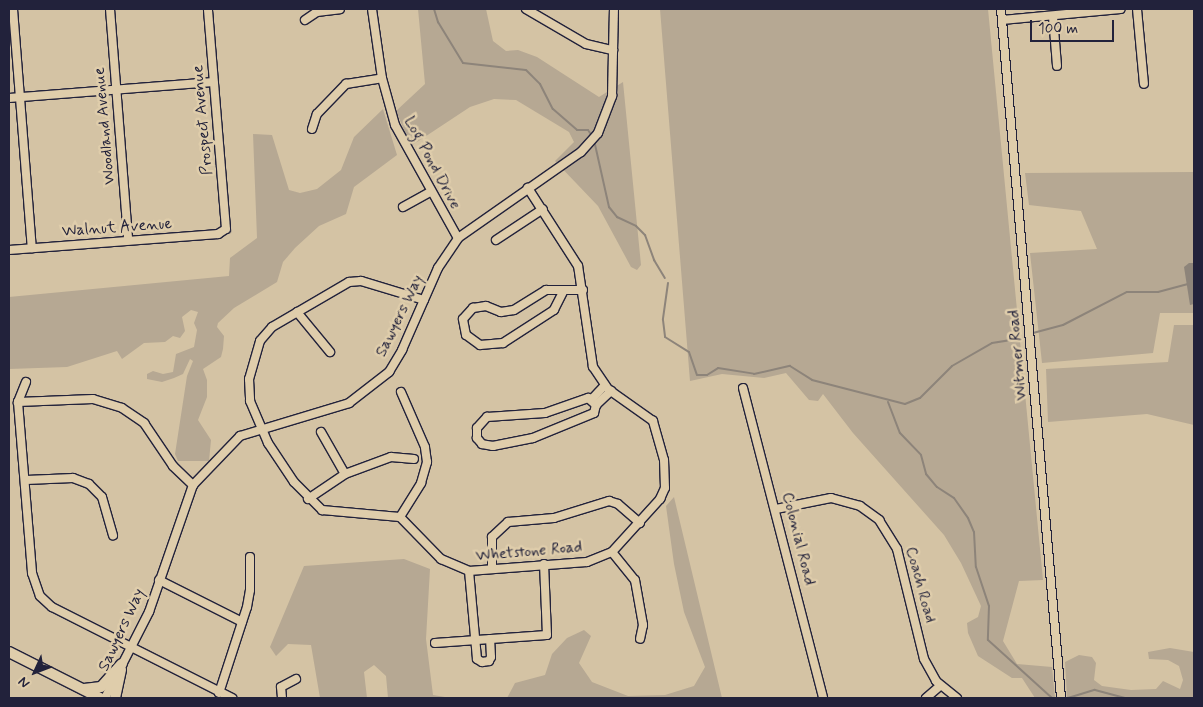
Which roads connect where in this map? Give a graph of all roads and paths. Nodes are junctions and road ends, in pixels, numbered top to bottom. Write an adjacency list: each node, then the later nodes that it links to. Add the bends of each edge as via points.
1 (13, 9): 20 (street)
2 (110, 9): 19 (street, Woodland Avenue)
3 (208, 9): 17 (street, Prospect Avenue)
4 (340, 9): 12 (street, via 317,12)
5 (372, 9): 16 (street, Log Pond Drive)
6 (526, 9): 14 (street, via 586,44)
7 (614, 9): 14 (street, Sawyers Way)
8 (1001, 9): 13 (street, Witmer Road)
9 (1120, 9): 11 (street)
10 (1137, 9): 18 (street)
11 (1053, 17): 13 (street); 15 (street)
12 (305, 20)
13 (1002, 20): 82 (street, Witmer Road)
14 (613, 50): 23 (street, Sawyers Way, via 612,96 598,133 590,144)
15 (1057, 66)
16 (382, 78): 22 (street, via 346,84 317,114); 24 (street, Log Pond Drive, via 395,125)
17 (212, 82): 19 (street); 27 (street, Prospect Avenue)
18 (1144, 84)
19 (116, 90): 20 (street); 29 (street, Woodland Avenue)
20 (20, 97): 21 (street); 31 (street)
21 (9, 98)
22 (312, 129)
23 (528, 188): 26 (street, Whetstone Road); 28 (street, Sawyers Way)
24 (430, 192): 25 (street); 28 (street, Log Pond Drive)
25 (403, 207)
26 (543, 209): 30 (street); 33 (street, Whetstone Road, via 570,248)
27 (226, 229): 29 (street, Walnut Avenue, via 218,234)
28 (458, 238): 35 (street, Sawyers Way, via 438,268)
29 (128, 240): 31 (street, Walnut Avenue)
30 (496, 240)
31 (32, 248): 32 (street, Walnut Avenue)
32 (9, 250)
33 (583, 290): 34 (street); 39 (street, Whetstone Road, via 593,367)
34 (563, 292): 34 (street, via 546,290 514,310 501,312 486,306 473,308 464,319 466,335 480,345 503,343 554,310)
35 (424, 300): 36 (street, via 361,281 337,287); 45 (street, Sawyers Way, via 398,357 388,372 367,390 329,410)
36 (297, 312): 37 (street); 45 (street, via 272,327 260,341 254,356 249,379 250,401)
37 (330, 352)
38 (26, 382): 43 (street)
39 (605, 385): 41 (street, Whetstone Road); 44 (street)
40 (743, 388): 52 (street, Colonial Road)
41 (611, 391): 44 (street); 54 (street, Whetstone Road, via 653,421 664,460 665,488)
42 (401, 392): 53 (street, via 425,448 427,462 421,483)
43 (18, 402): 49 (street); 50 (street, via 93,398 122,408 144,423 173,466)
44 (594, 402): 44 (street, via 576,400 545,413 487,417 477,428 477,438 482,444 493,446 517,442 594,413)
45 (260, 428): 50 (street, Sawyers Way, via 240,436); 51 (street)
46 (321, 432): 48 (street)
47 (414, 459): 48 (street, via 391,457)
48 (345, 474): 51 (street)
49 (26, 480): 55 (street, via 73,478 89,484 105,502); 67 (street, via 32,573 40,596 52,607)
50 (192, 485): 61 (street, Sawyers Way)
51 (308, 499): 53 (street, via 322,510 331,512)
52 (776, 509): 71 (street, Coach Road, via 831,498 860,506 878,520 897,549 924,659); 79 (street, Colonial Road)
53 (400, 517): 60 (street, Whetstone Road, via 440,559)
54 (640, 523): 56 (street, Whetstone Road); 59 (street, via 618,504 609,501 559,517 508,522 492,537)
55 (113, 535)
56 (612, 552): 58 (street, Whetstone Road, via 587,562); 64 (street, via 635,580 642,626)
57 (250, 557): 62 (street, via 250,590)
58 (544, 564): 59 (street, Whetstone Road); 63 (street, via 547,635)
59 (492, 568): 60 (street, Whetstone Road)
60 (470, 571): 65 (street)
61 (160, 580): 62 (street); 67 (street, Sawyers Way, via 149,612)
62 (242, 622): 73 (street)
63 (490, 639): 65 (street); 65 (street, via 489,661 477,659)
64 (640, 639)
65 (475, 640): 66 (street)
66 (435, 643)
67 (130, 648): 69 (street, Sawyers Way); 73 (street)
68 (9, 652): 72 (main road)
69 (122, 664): 72 (main road, via 98,688); 75 (street, Sawyers Way); 76 (main road)
70 (296, 679): 78 (street, via 281,687)
71 (940, 686): 80 (street); 81 (street, Coach Road)
72 (80, 688): 74 (main road)
73 (219, 693): 77 (street)
74 (100, 698)
75 (105, 698)
76 (115, 698)
77 (232, 698)
78 (282, 698)
79 (823, 698)
80 (926, 698)
81 (957, 698)
82 (1061, 698)

